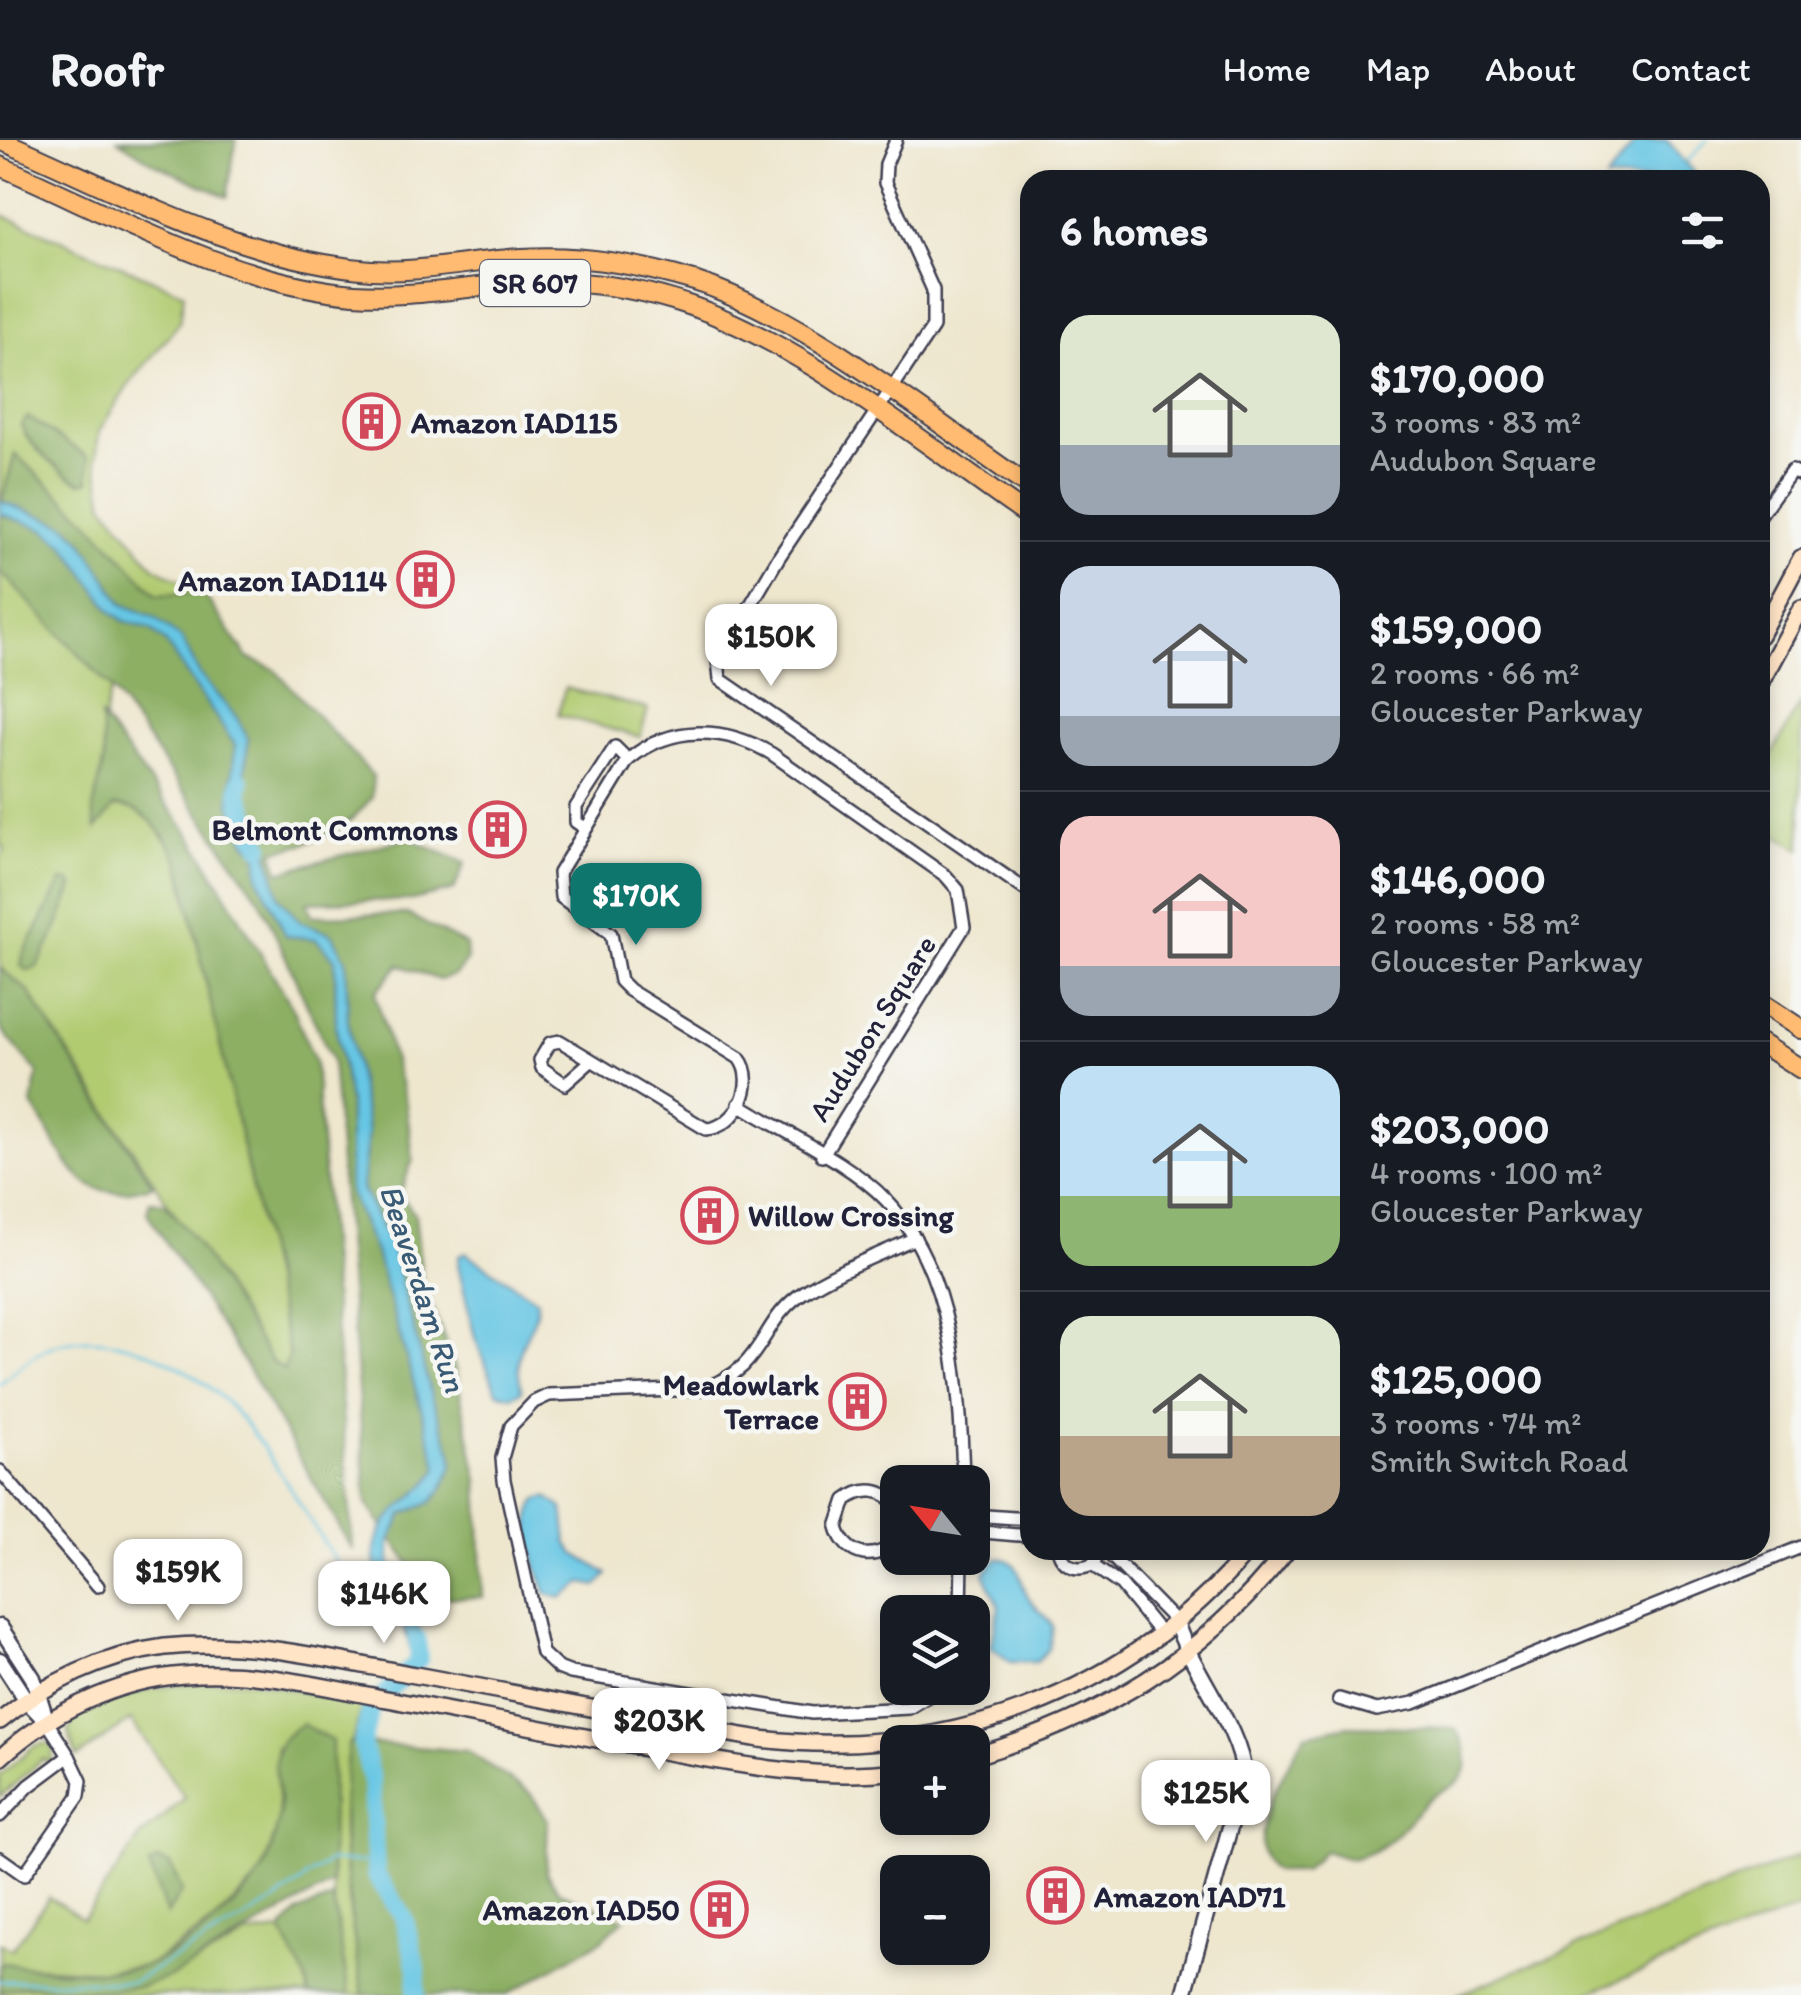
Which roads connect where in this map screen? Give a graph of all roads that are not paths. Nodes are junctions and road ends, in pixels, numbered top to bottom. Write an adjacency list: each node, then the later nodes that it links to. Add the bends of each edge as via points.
1 (0, 140): 4 (main road, SR 607, via 245,245 303,261 393,271 567,258 689,280 781,319)
2 (896, 140): 4 (street, via 886,164 888,194 936,308 928,336)
3 (0, 166): 5 (main road, SR 607, via 216,260 327,291 397,296 554,282 678,302 755,333)
4 (890, 392): 5 (street); 7 (main road, SR 607)
5 (876, 412): 9 (main road, SR 607); 16 (street, via 718,660 720,679)
6 (1801, 475): 8 (street, via 1792,470)
7 (1020, 480)
8 (1770, 501)
9 (1020, 510)
10 (1801, 558): 12 (main road)
11 (1801, 608): 13 (main road)
12 (1770, 616)
13 (1770, 665)
14 (628, 760): 15 (street); 15 (street, via 614,747 576,806 576,822); 23 (street, Audubon Square, via 653,742 688,732 766,750 954,883 964,927)
15 (586, 828): 22 (street, via 559,873 560,897 610,934 620,981 629,990 739,1058 749,1076)
16 (1020, 886)
17 (1770, 1009): 18 (main road)
18 (1801, 1029)
19 (1770, 1050): 21 (main road)
20 (592, 1061): 22 (street, via 706,1129 718,1128)
21 (1801, 1070)
22 (739, 1104): 23 (street)
23 (822, 1156): 24 (street, via 874,1188)
24 (915, 1238): 25 (street, via 950,1352); 50 (street, via 804,1292 750,1362 720,1384 549,1395 518,1416 502,1458 536,1642 558,1668 812,1713)
25 (962, 1465)
26 (0, 1472): 42 (street)
27 (880, 1493): 33 (street, via 863,1490 846,1500 836,1527 845,1545 862,1555)
28 (990, 1517): 29 (street)
29 (1020, 1519)
30 (990, 1533): 31 (street)
31 (1020, 1535)
32 (1801, 1546): 34 (street)
33 (880, 1553)
34 (1770, 1559)
35 (1066, 1560): 41 (street, via 1073,1568)
36 (1096, 1560): 41 (street)
37 (1114, 1560): 43 (street)
38 (1239, 1560): 43 (main road)
39 (1276, 1560): 46 (main road)
40 (1766, 1560): 49 (street, via 1414,1703 1377,1710)
41 (1092, 1565): 45 (street, via 1128,1592)
42 (98, 1586)
43 (1176, 1622): 45 (main road); 46 (street)
44 (0, 1627): 48 (street)
45 (1161, 1634): 46 (street); 48 (main road, via 1082,1685 1010,1716 872,1744 760,1739 330,1659 214,1644 109,1660)
46 (1186, 1655): 53 (main road, via 1122,1699); 59 (street, via 1239,1752 1244,1776)
47 (0, 1660): 48 (street)
48 (32, 1696): 51 (main road); 52 (street)
49 (1339, 1699)
50 (914, 1705)
51 (0, 1721)
52 (47, 1722): 54 (street); 55 (main road); 56 (main road, via 125,1686 181,1675 248,1675 758,1769)
53 (990, 1752)
54 (69, 1756): 57 (street); 58 (street, via 81,1781 68,1812 24,1875)
55 (0, 1758)
56 (880, 1772)
57 (0, 1816)
58 (0, 1858)
59 (1184, 1995)

